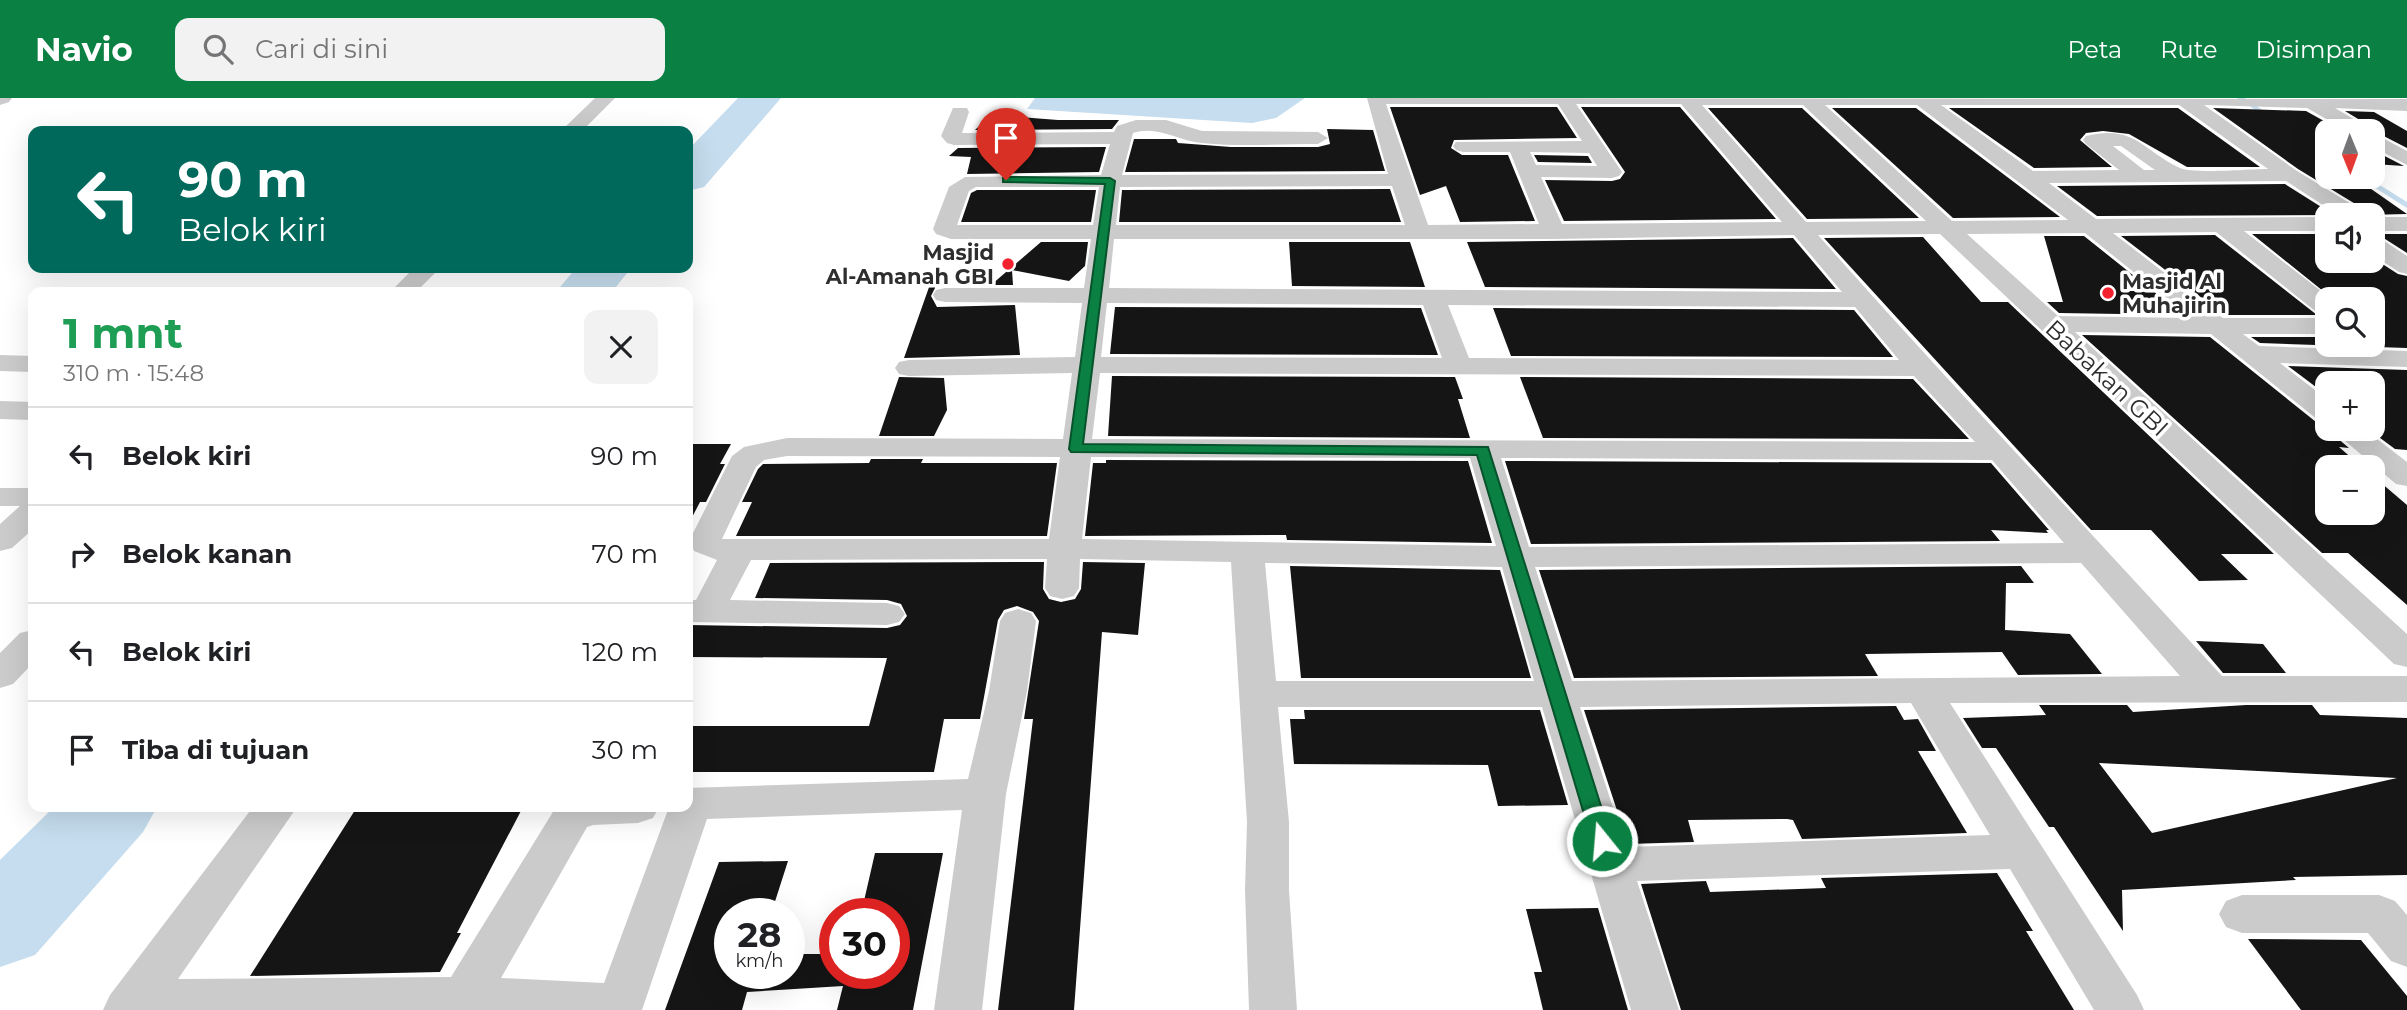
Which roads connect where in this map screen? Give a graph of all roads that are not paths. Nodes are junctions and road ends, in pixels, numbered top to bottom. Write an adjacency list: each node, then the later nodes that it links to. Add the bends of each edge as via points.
1 (606, 98): 12 (street)
2 (1375, 98): 3 (street); 29 (street)
3 (1563, 99): 4 (street); 20 (street)
4 (1686, 99): 5 (street); 39 (street)
5 (1808, 99): 6 (street); 37 (street, Babakan GBI)
6 (1920, 99): 7 (street); 28 (street)
7 (2182, 99): 8 (street); 25 (street)
8 (2306, 100): 9 (street); 11 (street)
9 (2407, 105)
10 (960, 112): 13 (street, via 954,138)
11 (2338, 119)
12 (576, 126)
13 (1120, 138): 14 (street, via 1127,128 1146,126 1175,128 1201,137); 30 (street)
14 (1318, 138)
15 (2385, 139): 16 (street)
16 (2407, 141)
17 (1463, 146): 19 (street)
18 (2385, 146): 21 (street)
19 (1518, 147): 20 (street); 22 (street)
20 (1595, 147): 23 (street)
21 (2407, 159)
22 (1528, 171): 23 (street); 41 (street)
23 (1612, 172): 24 (street)
24 (1636, 172)
25 (2290, 175): 27 (street); 31 (street)
26 (2139, 176): 27 (street); 27 (street, via 2093,140 2125,140); 28 (street)
27 (2178, 176)
28 (2028, 177): 36 (street)
29 (1400, 180): 30 (street); 40 (street)
30 (1110, 181): 38 (street); 38 (street, via 972,181 960,187 944,229)
31 (2334, 203)
32 (2220, 224): 33 (street); 36 (street); 49 (street)
33 (2315, 224)
34 (2385, 224): 35 (street)
35 (2407, 224)
36 (2091, 225): 37 (street); 52 (street)
37 (1947, 228): 39 (street); 51 (street, Babakan GBI)
38 (1105, 230): 40 (street); 47 (street)
39 (1803, 230): 41 (street); 50 (street)
40 (1419, 232): 41 (street)
41 (1554, 232)
42 (2385, 252): 43 (street)
43 (2407, 267)
44 (423, 273): 45 (street)
45 (407, 287)
46 (945, 295): 47 (street)
47 (1096, 296): 48 (street); 58 (street)
48 (1433, 298): 50 (street); 59 (street)
49 (2315, 299)
50 (1863, 300): 61 (street)
51 (2049, 324): 52 (street); 86 (street, Babakan GBI)
52 (2217, 326): 53 (street); 54 (street)
53 (2315, 327)
54 (2254, 354): 55 (street); 62 (street)
55 (2389, 354)
56 (0, 363): 57 (street)
57 (28, 364)
58 (1087, 365): 59 (street); 60 (street); 68 (street)
59 (1459, 367): 61 (street)
60 (909, 368)
61 (1922, 368): 70 (street)
62 (2315, 403)
63 (0, 410): 64 (street)
64 (28, 411)
65 (2362, 441): 71 (street)
66 (2374, 441): 67 (street)
67 (2407, 447)
68 (1076, 449): 69 (street); 76 (street); 77 (street, via 770,448 743,462 706,539 710,548)
69 (1483, 450): 70 (street); 80 (street)
70 (2000, 452): 79 (street)
71 (2407, 477)
72 (0, 497): 73 (street)
73 (28, 498)
74 (28, 516): 75 (street)
75 (0, 541)
76 (1064, 549): 77 (street); 78 (street); 81 (street)
77 (739, 551): 82 (street)
78 (1247, 551): 80 (street); 91 (street)
79 (2089, 553): 80 (street); 88 (street)
80 (1516, 557): 92 (street)
81 (1062, 588)
82 (697, 611): 83 (street)
83 (887, 614)
84 (1018, 621): 93 (street)
85 (28, 647): 87 (street)
86 (2407, 655)
87 (0, 675)
88 (2212, 689): 89 (street); 90 (street)
89 (2407, 689)
90 (1923, 690): 92 (street); 98 (street)
91 (1258, 694): 92 (street); 106 (street, via 1268,822)
92 (1557, 694): 99 (street)
93 (985, 794): 94 (street); 105 (street)
94 (693, 804)
95 (272, 812): 103 (street)
96 (581, 812): 102 (street, via 572,816)
97 (687, 812): 104 (street)
98 (2022, 852): 99 (street); 108 (street)
99 (1609, 865): 107 (street)
100 (2242, 914): 101 (street)
101 (2398, 925)
102 (464, 998): 103 (street); 104 (street)
103 (131, 1006)
104 (619, 1007)
105 (958, 1010)
106 (1273, 1010)
107 (1655, 1010)
108 (2120, 1010)

